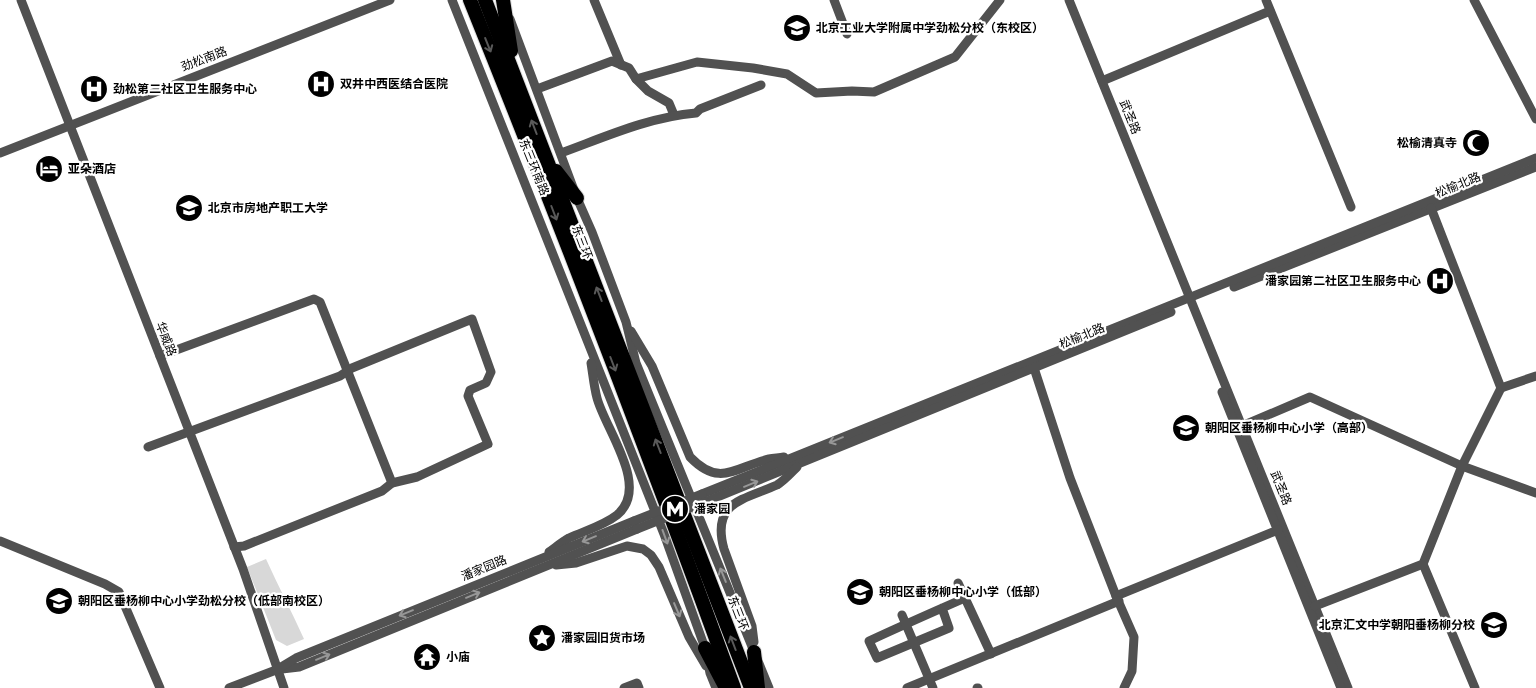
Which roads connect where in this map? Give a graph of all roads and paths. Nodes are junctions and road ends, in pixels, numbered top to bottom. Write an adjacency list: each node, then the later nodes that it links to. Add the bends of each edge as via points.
1 (21, 0): 23 (street, 华威路)
2 (390, 0): 23 (street, 劲松南路)
3 (452, 0): 34 (street, 东三环南路)
4 (470, 0): 46 (highway, 东三环, one-way to 46)
5 (485, 0): 17 (highway, 东三环)
6 (503, 0): 17 (highway); 20 (street)
7 (594, 0): 15 (street)
8 (834, 0): 14 (street)
9 (1000, 0): 16 (street, via 955,57 874,92 816,93 787,74 697,62)
10 (1068, 0): 18 (street, 武圣路)
11 (1266, 0): 13 (street)
12 (1474, 0): 22 (street)
13 (1270, 10): 18 (street); 30 (street)
14 (847, 34)
15 (621, 65): 16 (street, via 629,68); 20 (street, via 612,60)
16 (636, 79): 21 (street, via 648,91 668,102)
17 (516, 81): 26 (highway, 东三环, one-way to 17)
18 (1102, 81): 32 (street, 武圣路)
19 (761, 85): 21 (street, via 696,113)
20 (537, 89): 25 (street)
21 (674, 115): 25 (street, via 648,121)
22 (1536, 119)
23 (70, 126): 24 (street, 劲松南路); 35 (street, 华威路)
24 (0, 153)
25 (561, 153): 29 (street)
26 (547, 158): 29 (highway); 46 (highway, 东三环, one-way to 26)
27 (1536, 158): 32 (street, 松榆北路)
28 (1536, 167): 31 (street, 松榆北路)
29 (577, 198): 33 (street)
30 (1350, 207)
31 (1432, 208): 32 (street, 松榆北路); 39 (street)
32 (1190, 303): 36 (street, 松榆北路); 40 (street, 武圣路); 43 (street, 松榆北路, one-way to 43); 50 (street, 武圣路)
33 (626, 322): 43 (street, via 652,366 690,457 699,466 714,474 733,472 768,459); 65 (street, one-way to 33, via 636,363)
34 (588, 346): 53 (street, via 597,398 628,474 630,491 619,514 566,539); 64 (street, one-way to 64, via 664,534)
35 (160, 356): 37 (street, via 314,299 323,307); 41 (street, 华威路)
36 (1034, 368): 43 (street, 松榆北路); 58 (street, via 1070,478)
37 (346, 372): 41 (street); 45 (street); 45 (street, via 472,319 491,372 486,383 470,390 468,396 488,444 417,477)
38 (1536, 376): 39 (street)
39 (1501, 388): 44 (street)
40 (1242, 426): 44 (street, via 1310,398); 59 (street, 武圣路)
41 (189, 431): 42 (street); 52 (street, 华威路)
42 (148, 446)
43 (800, 459): 49 (street, 松榆北路, bridge); 65 (street, via 779,484 742,498 731,506 720,526 724,549 752,626)
44 (1462, 466): 47 (street); 54 (street)
45 (392, 483): 52 (street, via 382,491 254,543)
46 (669, 494): 48 (highway)
47 (1536, 494)
48 (681, 524): 77 (highway); 78 (highway, 东三环, one-way to 48)
49 (636, 525): 53 (street, 潘家园路, one-way to 53); 55 (street, 潘家园路)
50 (1278, 530): 58 (street); 83 (street, 武圣路)
51 (0, 541): 70 (street, via 119,592)
52 (234, 547): 67 (street, 华威路)
53 (537, 561): 67 (street, 潘家园路, one-way to 67, via 296,658)
54 (1424, 564): 59 (street); 85 (street)
55 (546, 566): 67 (street, 潘家园路, one-way to 55, via 299,667); 68 (street, one-way to 68, via 576,563 627,546 643,549 659,567 688,637)
56 (958, 583): 57 (street)
57 (965, 598): 60 (street); 66 (street)
58 (1118, 598): 66 (street); 82 (street, via 1134,637 1132,671)
59 (1315, 606): 84 (street, 武圣路)
60 (942, 608): 62 (street); 63 (street, via 949,628)
61 (902, 615): 62 (street)
62 (906, 624): 63 (street); 63 (street, via 869,641 876,658)
63 (913, 642): 69 (street)
64 (705, 648): 68 (street); 76 (highway)
65 (754, 652): 79 (highway); 80 (street)
66 (990, 654): 69 (street)
67 (276, 670): 71 (street, 潘家园路); 72 (street, 华威路)
68 (710, 673): 75 (street)
69 (931, 684): 81 (street)
70 (160, 688)
71 (229, 688)
72 (284, 688)
73 (624, 688): 74 (street, via 637,683)
74 (639, 688)
75 (716, 688)
76 (726, 688)
77 (734, 688)
78 (751, 688)
79 (758, 688)
80 (768, 688)
81 (907, 688)
82 (1124, 688)
83 (1341, 688)
84 (1348, 688)
85 (1474, 688)

